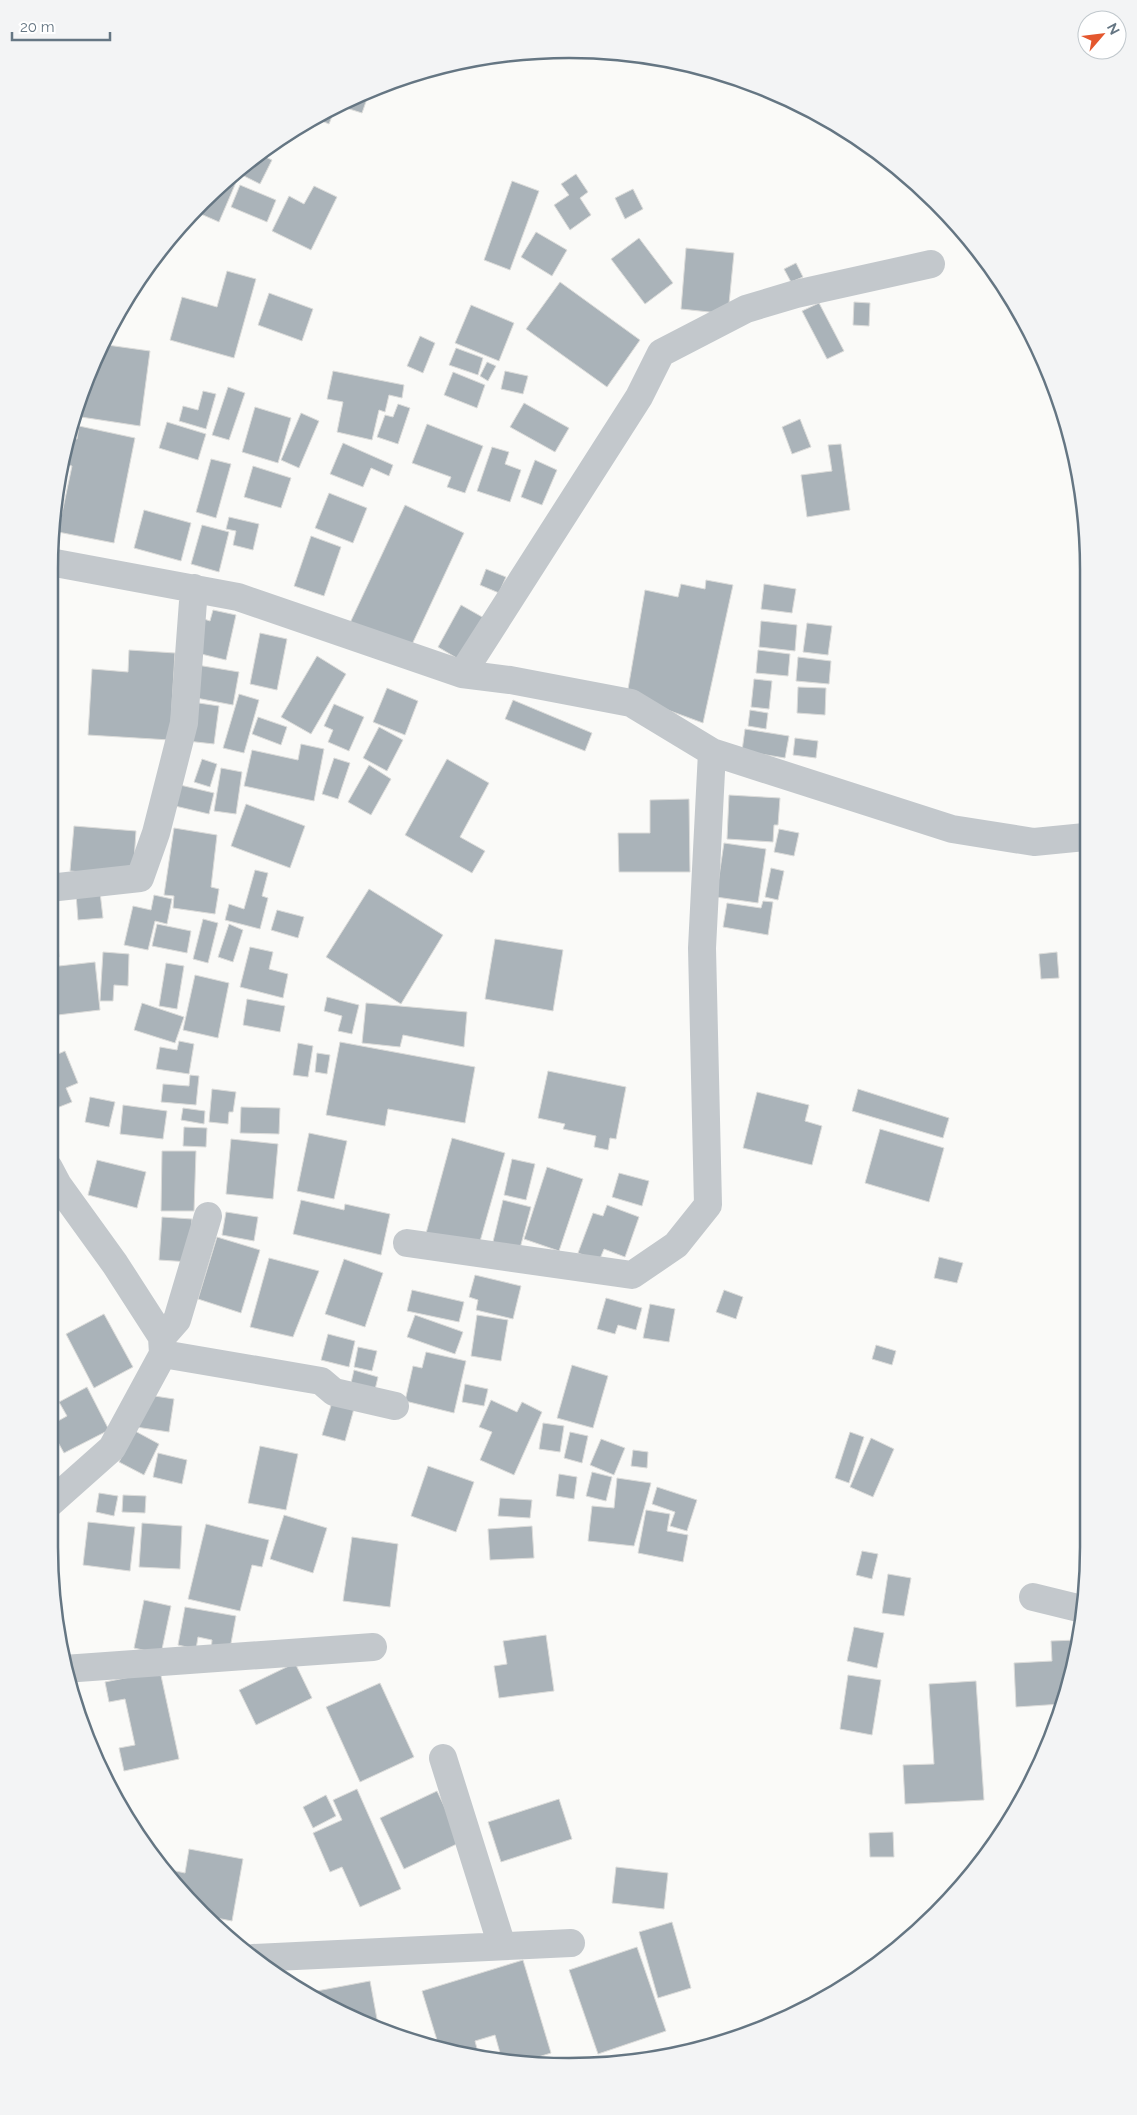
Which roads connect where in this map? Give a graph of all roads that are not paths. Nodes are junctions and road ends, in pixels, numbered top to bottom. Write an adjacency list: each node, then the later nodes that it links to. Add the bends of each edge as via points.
1 (931, 264): 4 (street, via 796,294 746,309 661,353 639,397)
2 (58, 563): 3 (street)
3 (194, 588): 4 (street, via 238,597); 7 (street, via 184,723 156,833 140,878)
4 (462, 674): 5 (street, via 630,703)
5 (712, 752): 6 (street, via 952,829 1034,842); 10 (street, via 702,948 708,1205 676,1245 632,1275)
6 (1080, 837)
7 (58, 887)
8 (58, 1185): 11 (street, via 115,1264)
9 (208, 1216): 11 (street, via 177,1320)
10 (407, 1242)
11 (163, 1345): 12 (street, via 321,1381 334,1392); 13 (street, via 112,1448)
12 (395, 1406)
13 (58, 1492)
14 (1033, 1596): 15 (street)
15 (1076, 1607)
16 (373, 1647): 17 (street)
17 (72, 1668)
18 (443, 1758): 20 (street)
19 (571, 1943): 20 (street)
20 (502, 1946): 21 (street)
21 (265, 1957)

